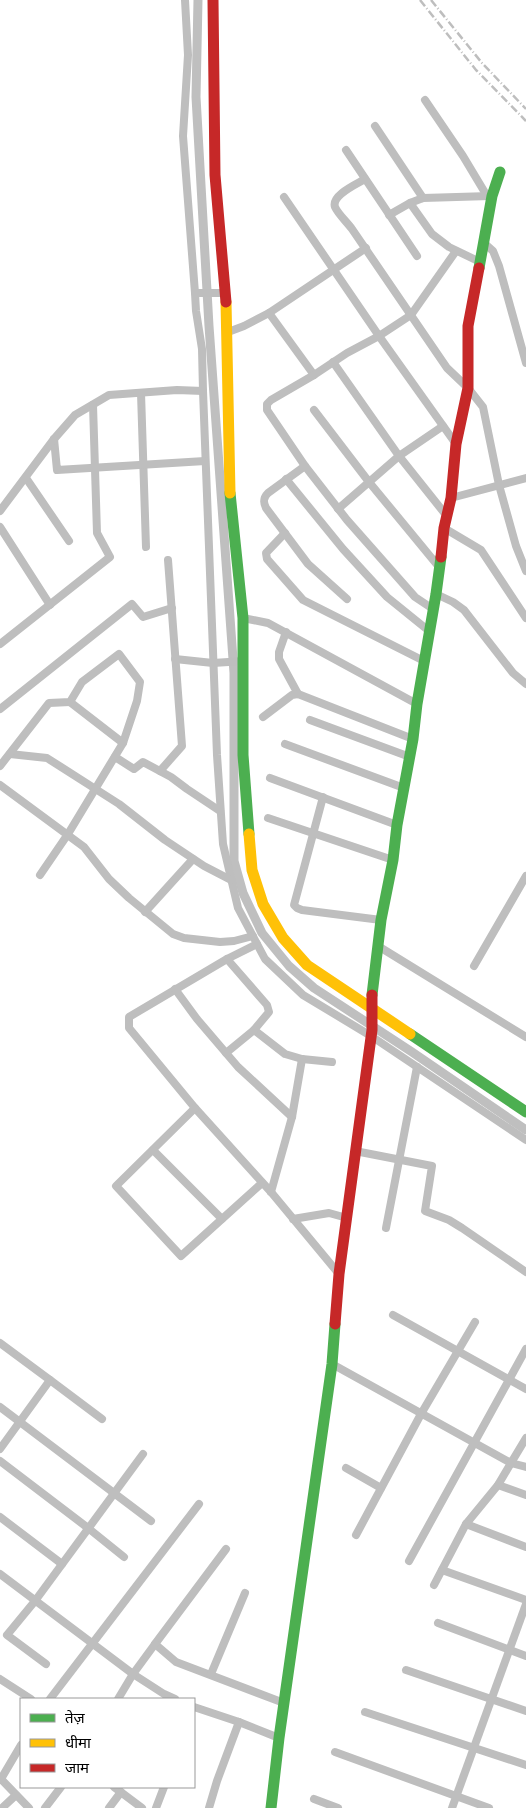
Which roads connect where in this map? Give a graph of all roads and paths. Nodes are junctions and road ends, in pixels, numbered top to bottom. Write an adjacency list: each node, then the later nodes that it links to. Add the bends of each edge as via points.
1 (185, 0): 19 (street, via 188,55 183,136)
2 (213, 0): 20 (street, via 215,175)
3 (425, 100): 8 (street)
4 (375, 126): 10 (street)
5 (346, 150): 7 (street)
6 (500, 172): 8 (street)
7 (365, 179): 12 (street); 14 (street, via 337,196 335,202)
8 (490, 196): 10 (street); 13 (street)
9 (284, 197): 18 (street)
10 (423, 198): 11 (street)
11 (410, 202): 12 (street); 15 (street, via 432,234)
12 (389, 215): 16 (street)
13 (484, 243): 17 (street); 26 (street, via 493,251 500,266)
14 (366, 248): 18 (street); 22 (street)
15 (456, 251): 17 (street); 22 (street)
16 (417, 256)
17 (480, 262): 28 (street, via 468,326)
18 (333, 270): 21 (street); 24 (street)
19 (195, 293): 20 (street); 29 (street, via 202,348)
20 (223, 293): 23 (street)
21 (269, 314): 23 (street); 27 (street)
22 (410, 315): 24 (street); 28 (street, via 447,368)
23 (232, 330): 63 (street, via 230,500)
24 (379, 336): 25 (street); 33 (street)
25 (334, 362): 27 (street); 36 (street)
26 (526, 363)
27 (314, 375): 39 (street, via 267,404 267,410)
28 (468, 388): 35 (street); 45 (street, via 483,407)
29 (203, 391): 30 (street); 37 (street)
30 (141, 393): 31 (street, via 109,395); 38 (street)
31 (93, 405): 34 (street, via 75,416); 40 (street)
32 (314, 410): 44 (street)
33 (443, 426): 35 (street); 36 (street)
34 (54, 439): 40 (street, via 57,470); 41 (street)
35 (456, 444): 46 (street)
36 (399, 456): 44 (street); 49 (street)
37 (205, 460): 38 (street); 71 (street)
38 (143, 465): 40 (street); 54 (street)
39 (305, 466): 43 (street); 47 (street)
40 (95, 468): 60 (street, via 97,533 110,557)
41 (26, 478): 48 (street); 53 (street)
42 (526, 478): 45 (street)
43 (286, 479): 52 (street, via 264,497 263,502); 65 (street, via 387,597)
44 (369, 482): 47 (street); 56 (street)
45 (499, 485): 46 (street); 57 (street)
46 (451, 498): 49 (street)
47 (338, 509): 62 (street, via 415,597)
48 (0, 511)
49 (446, 515): 51 (street)
50 (0, 527): 60 (street)
51 (444, 528): 56 (street); 64 (street, via 481,550)
52 (285, 534): 59 (street, via 316,572); 70 (street, via 269,548 267,559 298,595)
53 (69, 541)
54 (146, 547)
55 (168, 560): 61 (street)
56 (439, 567): 58 (street)
57 (526, 571)
58 (436, 594): 62 (street); 72 (street, via 464,610 513,673)
59 (348, 599)
60 (50, 605): 67 (street)
61 (172, 608): 68 (street); 76 (street, via 143,617 132,604)
62 (433, 608): 65 (street)
63 (243, 618): 66 (street, via 262,621); 69 (street)
64 (526, 618)
65 (429, 631): 70 (street)
66 (286, 632): 73 (street, via 279,659); 75 (street)
67 (0, 644)
68 (175, 659): 71 (street); 86 (street, via 182,746)
69 (241, 661): 71 (street); 110 (street, via 246,806 252,870 263,904 283,938 307,965)
70 (424, 661): 75 (street)
71 (213, 663): 92 (street)
72 (526, 684)
73 (298, 694): 77 (street); 79 (street)
74 (70, 702): 80 (street); 80 (street, via 82,682 119,654 140,682); 82 (street, via 49,703)
75 (417, 704): 79 (street)
76 (1, 708)
77 (263, 717)
78 (310, 720): 84 (street)
79 (413, 739): 84 (street)
80 (123, 743): 83 (street)
81 (285, 744): 90 (street)
82 (10, 754): 85 (street); 89 (street, via 47,758)
83 (115, 757): 86 (street, via 134,769 143,762); 89 (street)
84 (410, 757): 90 (street)
85 (0, 766)
86 (160, 771): 92 (street)
87 (270, 778): 91 (street)
88 (0, 785): 95 (street)
89 (95, 788): 95 (street); 97 (street)
90 (404, 788): 94 (street)
91 (323, 797): 94 (street); 96 (street)
92 (220, 811): 101 (street)
93 (268, 818): 96 (street)
94 (397, 825): 98 (street)
95 (68, 834): 99 (street); 102 (street)
96 (313, 834): 98 (street); 103 (street, via 294,905)
97 (193, 859): 101 (street); 102 (street)
98 (393, 860): 103 (street)
99 (40, 875)
100 (526, 876): 108 (street)
101 (231, 880): 104 (street, via 238,908)
102 (145, 912): 104 (street, via 173,934 184,938 220,942)
103 (382, 920): 106 (street)
104 (253, 936): 105 (street)
105 (257, 944): 107 (street); 112 (street, via 265,959 303,994)
106 (378, 946): 110 (street); 113 (street)
107 (227, 959): 109 (street); 111 (street, via 267,1005 269,1012)
108 (474, 966)
109 (175, 989): 114 (street); 118 (street, via 129,1017 129,1028)
110 (371, 1011): 112 (street); 119 (street)
111 (254, 1030): 114 (street); 115 (street, via 279,1050)
112 (371, 1033): 117 (street); 123 (street)
113 (526, 1037)
114 (226, 1053): 120 (street)
115 (302, 1059): 116 (street); 120 (street)
116 (332, 1062)
117 (417, 1067): 121 (street); 124 (street)
118 (195, 1108): 122 (street); 125 (street)
119 (526, 1112)
120 (292, 1117): 126 (street)
121 (526, 1140)
122 (153, 1150): 128 (street); 128 (street, via 116,1186 181,1256)
123 (354, 1151): 124 (street); 127 (street)
124 (398, 1161): 130 (street); 131 (street, via 432,1166 425,1211 449,1220)
125 (262, 1182): 126 (street); 128 (street)
126 (271, 1192): 129 (street)
127 (343, 1217): 129 (street, via 329,1213); 132 (street)
128 (222, 1219)
129 (293, 1219): 132 (street)
130 (386, 1228)
131 (526, 1272)
132 (339, 1274): 138 (street)
133 (393, 1315): 137 (street)
134 (475, 1322): 137 (street)
135 (0, 1343): 139 (street)
136 (526, 1349): 140 (street)
137 (457, 1352): 140 (street); 143 (street)
138 (332, 1364): 143 (street); 191 (street)
139 (50, 1380): 144 (street); 145 (street)
140 (509, 1380): 141 (street); 147 (street)
141 (526, 1389)
142 (0, 1406): 145 (street)
143 (421, 1414): 147 (street); 155 (street)
144 (102, 1419)
145 (20, 1422): 148 (street); 156 (street)
146 (526, 1438): 151 (street)
147 (474, 1443): 151 (street); 167 (street)
148 (0, 1449)
149 (143, 1454): 156 (street)
150 (0, 1461): 162 (street)
151 (511, 1463): 153 (street); 154 (street)
152 (346, 1468): 155 (street)
153 (526, 1468)
154 (498, 1485): 157 (street); 161 (street)
155 (381, 1488): 163 (street)
156 (114, 1492): 160 (street); 162 (street)
157 (526, 1495)
158 (199, 1504): 177 (street)
159 (0, 1517): 168 (street)
160 (151, 1521)
161 (466, 1524): 164 (street); 169 (street)
162 (88, 1528): 166 (street); 168 (street)
163 (356, 1536)
164 (526, 1547)
165 (226, 1549): 178 (street)
166 (124, 1557)
167 (409, 1561)
168 (62, 1564): 173 (street)
169 (442, 1570): 171 (street); 174 (street)
170 (0, 1574): 173 (street)
171 (434, 1585)
172 (245, 1592): 184 (street)
173 (35, 1600): 177 (street); 181 (street, via 7,1636)
174 (526, 1600)
175 (526, 1604): 179 (street)
176 (438, 1623): 179 (street)
177 (93, 1644): 183 (street); 187 (street)
178 (155, 1644): 183 (street); 184 (street, via 176,1662)
179 (510, 1650): 180 (street); 190 (street)
180 (526, 1656)
181 (46, 1664)
182 (406, 1670): 190 (street)
183 (133, 1674): 188 (street); 189 (street)
184 (211, 1674): 191 (street)
185 (0, 1679): 186 (street)
186 (28, 1698)
187 (51, 1698)
188 (119, 1698)
189 (173, 1698)
190 (492, 1699): 193 (street); 198 (street)
191 (284, 1703): 196 (street)
192 (195, 1707): 195 (street)
193 (526, 1711)
194 (365, 1712): 198 (street)
195 (239, 1722): 196 (street); 214 (street)
196 (279, 1738): 215 (street)
197 (20, 1747): 201 (street)
198 (474, 1748): 200 (street); 206 (street)
199 (335, 1752): 206 (street)
200 (526, 1766)
201 (1, 1778): 208 (street)
202 (60, 1788): 210 (street)
203 (115, 1788): 205 (street)
204 (164, 1788): 213 (street)
205 (121, 1792): 211 (street); 212 (street)
206 (457, 1797): 217 (street); 218 (street)
207 (314, 1799): 216 (street)
208 (9, 1801): 209 (street)
209 (28, 1808)
210 (46, 1808)
211 (109, 1808)
212 (142, 1808)
213 (156, 1808)
214 (210, 1808)
215 (271, 1808)
216 (338, 1808)
217 (452, 1808)
218 (489, 1808)

